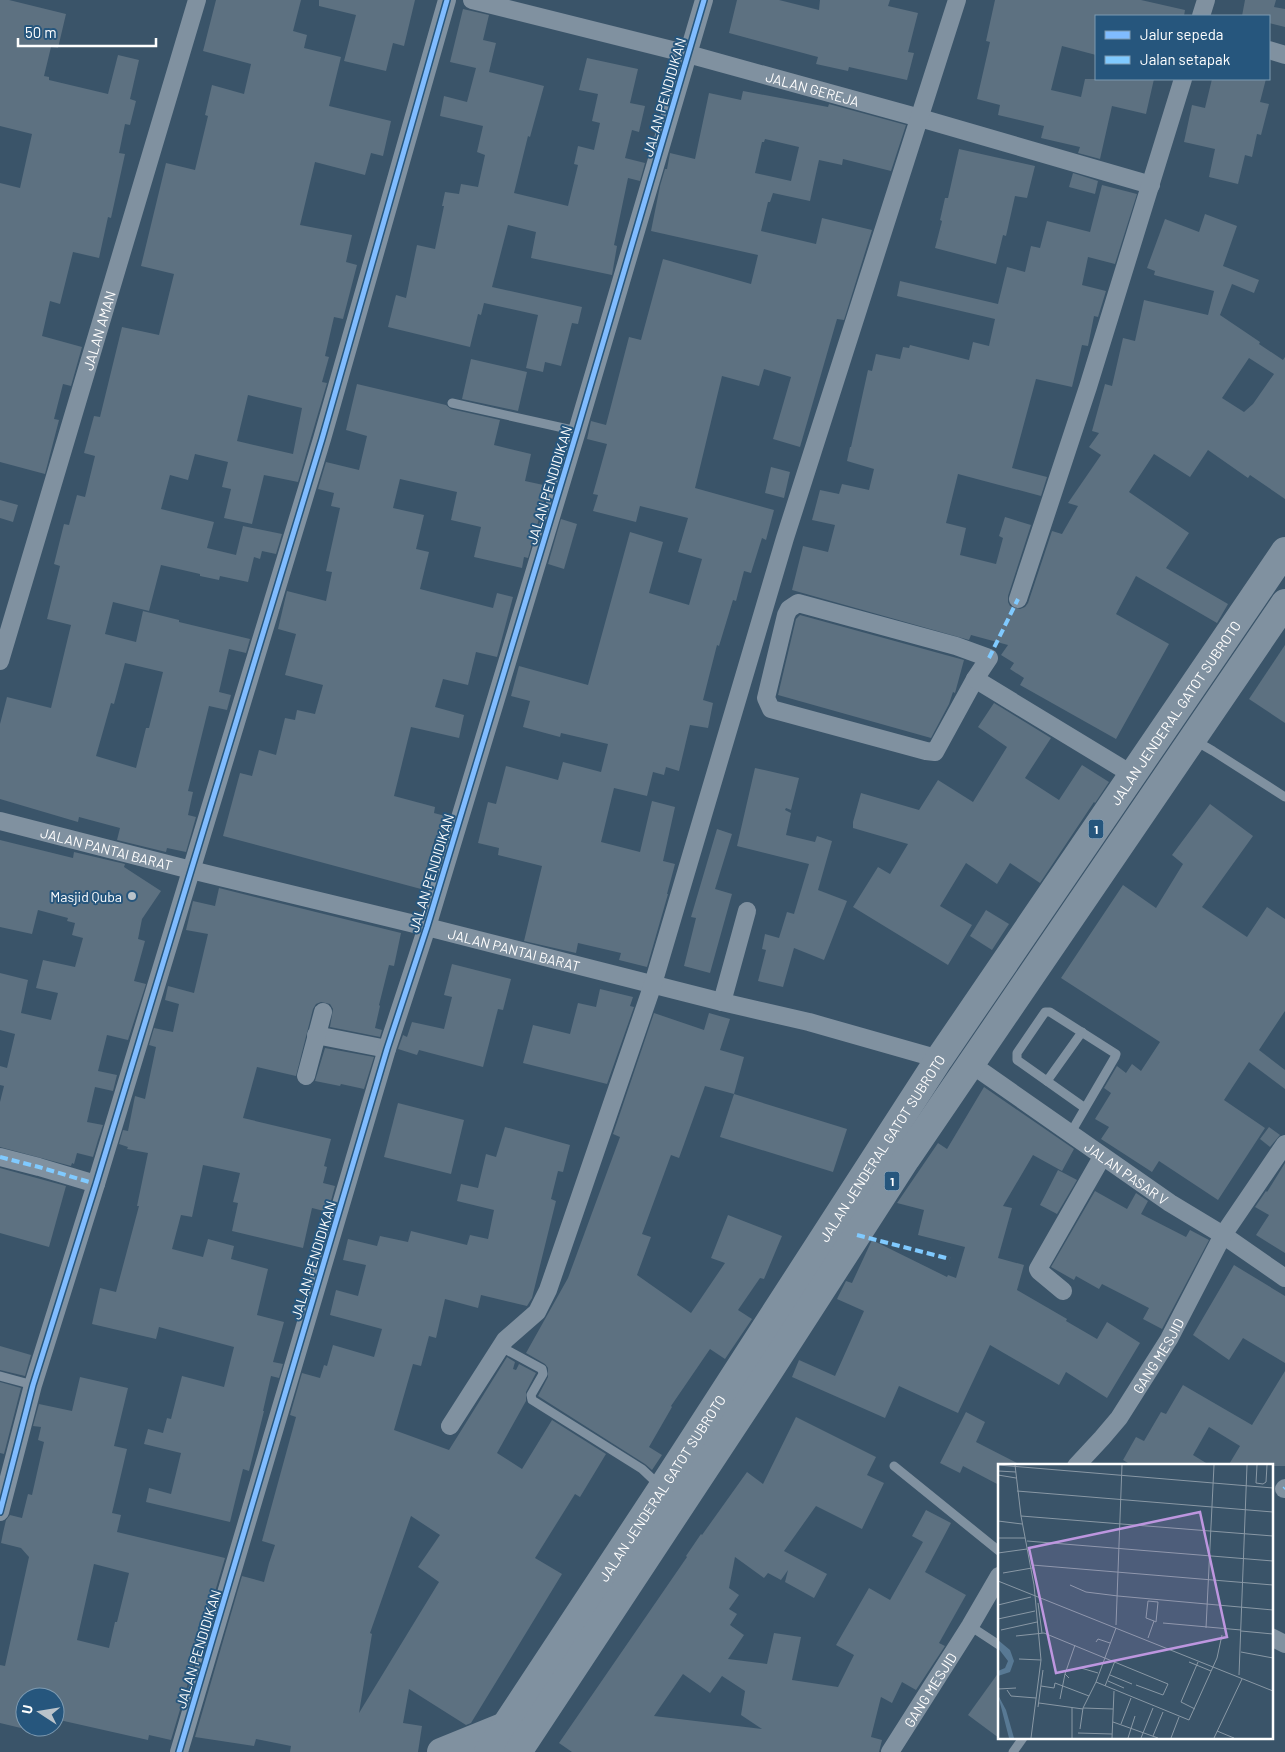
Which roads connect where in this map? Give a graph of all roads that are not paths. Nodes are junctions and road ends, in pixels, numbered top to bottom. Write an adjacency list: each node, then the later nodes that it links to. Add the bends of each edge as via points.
1 (197, 0): 20 (street, JALAN AMAN)
2 (447, 0): 26 (street, via 322,439)
3 (472, 0): 9 (street, JALAN GEREJA)
4 (704, 0): 9 (street, JALAN PENDIDIKAN)
5 (957, 0): 12 (street)
6 (1206, 0): 7 (street)
7 (1201, 15)
8 (1270, 50): 10 (street)
9 (688, 54): 12 (street, JALAN GEREJA); 15 (street, JALAN PENDIDIKAN)
10 (1285, 55)
11 (1183, 80): 13 (street)
12 (920, 118): 13 (street, JALAN GEREJA); 29 (street, via 785,538)
13 (1151, 185): 17 (street)
14 (452, 403): 15 (lane)
15 (577, 432): 28 (street, JALAN PENDIDIKAN)
16 (1285, 551): 18 (highway, JALAN JENDERAL GATOT SUBROTO / 1)
17 (1018, 598)
18 (1252, 599): 19 (highway); 23 (highway, JALAN JENDERAL GATOT SUBROTO / 1)
19 (1280, 610): 22 (highway, JALAN JENDERAL GATOT SUBROTO / 1)
20 (0, 661)
21 (975, 679): 21 (street, via 989,658 798,603 786,615 766,698 771,709 935,752); 23 (street)
22 (1191, 739): 24 (lane); 36 (highway, JALAN JENDERAL GATOT SUBROTO / 1)
23 (1132, 775): 35 (highway, JALAN JENDERAL GATOT SUBROTO / 1)
24 (1285, 797)
25 (0, 821): 26 (street, JALAN PANTAI BARAT)
26 (190, 870): 28 (street, JALAN PANTAI BARAT); 45 (street)
27 (747, 911): 30 (street)
28 (427, 926): 29 (street, JALAN PANTAI BARAT); 34 (street, JALAN PENDIDIKAN)
29 (653, 984): 30 (street, JALAN PANTAI BARAT); 49 (street, via 548,1290 537,1312 505,1340)
30 (722, 1002): 35 (street, JALAN PANTAI BARAT, via 809,1022)
31 (323, 1012): 33 (street)
32 (1082, 1032): 38 (lane); 38 (lane, via 1045,1012 1016,1057); 39 (lane, via 1116,1054)
33 (316, 1035): 34 (street); 37 (street)
34 (387, 1049): 65 (street, JALAN PENDIDIKAN)
35 (939, 1059): 42 (highway, JALAN JENDERAL GATOT SUBROTO / 1)
36 (971, 1064): 40 (street, JALAN PASAR V); 42 (highway, JALAN JENDERAL GATOT SUBROTO / 1)
37 (306, 1076)
38 (1047, 1082): 39 (lane)
39 (1085, 1108): 40 (lane)
40 (1070, 1134): 44 (street, JALAN PASAR V)
41 (1285, 1144): 46 (street, GANG MESJID)
42 (895, 1152): 55 (highway, JALAN JENDERAL GATOT SUBROTO / 1); 68 (highway, JALAN JENDERAL GATOT SUBROTO / 1, via 768,1374)
43 (0, 1157): 45 (street)
44 (1102, 1157): 46 (street, JALAN PASAR V); 48 (street, via 1038,1269)
45 (96, 1184): 51 (street)
46 (1223, 1235): 47 (street, JALAN PASAR V); 53 (street, GANG MESJID, via 1164,1347 1118,1418)
47 (1285, 1278)
48 (1063, 1290)
49 (483, 1374): 52 (street); 55 (lane, via 502,1348 542,1369 532,1400 642,1469)
50 (0, 1376): 51 (lane)
51 (33, 1385): 56 (street)
52 (450, 1426)
53 (1078, 1464)
54 (894, 1466): 57 (lane)
55 (662, 1488): 63 (highway, JALAN JENDERAL GATOT SUBROTO / 1)
56 (0, 1512)
57 (998, 1549)
58 (998, 1578): 59 (street, GANG MESJID)
59 (970, 1626): 61 (lane); 69 (street, GANG MESJID)
60 (1272, 1638): 62 (street)
61 (998, 1644)
62 (1285, 1644)
63 (504, 1726): 66 (highway); 67 (highway, JALAN JENDERAL GATOT SUBROTO / 1)
64 (1022, 1740): 70 (lane)
65 (179, 1752)
66 (441, 1752)
67 (488, 1752)
68 (518, 1752)
69 (890, 1752)
70 (1013, 1752)

